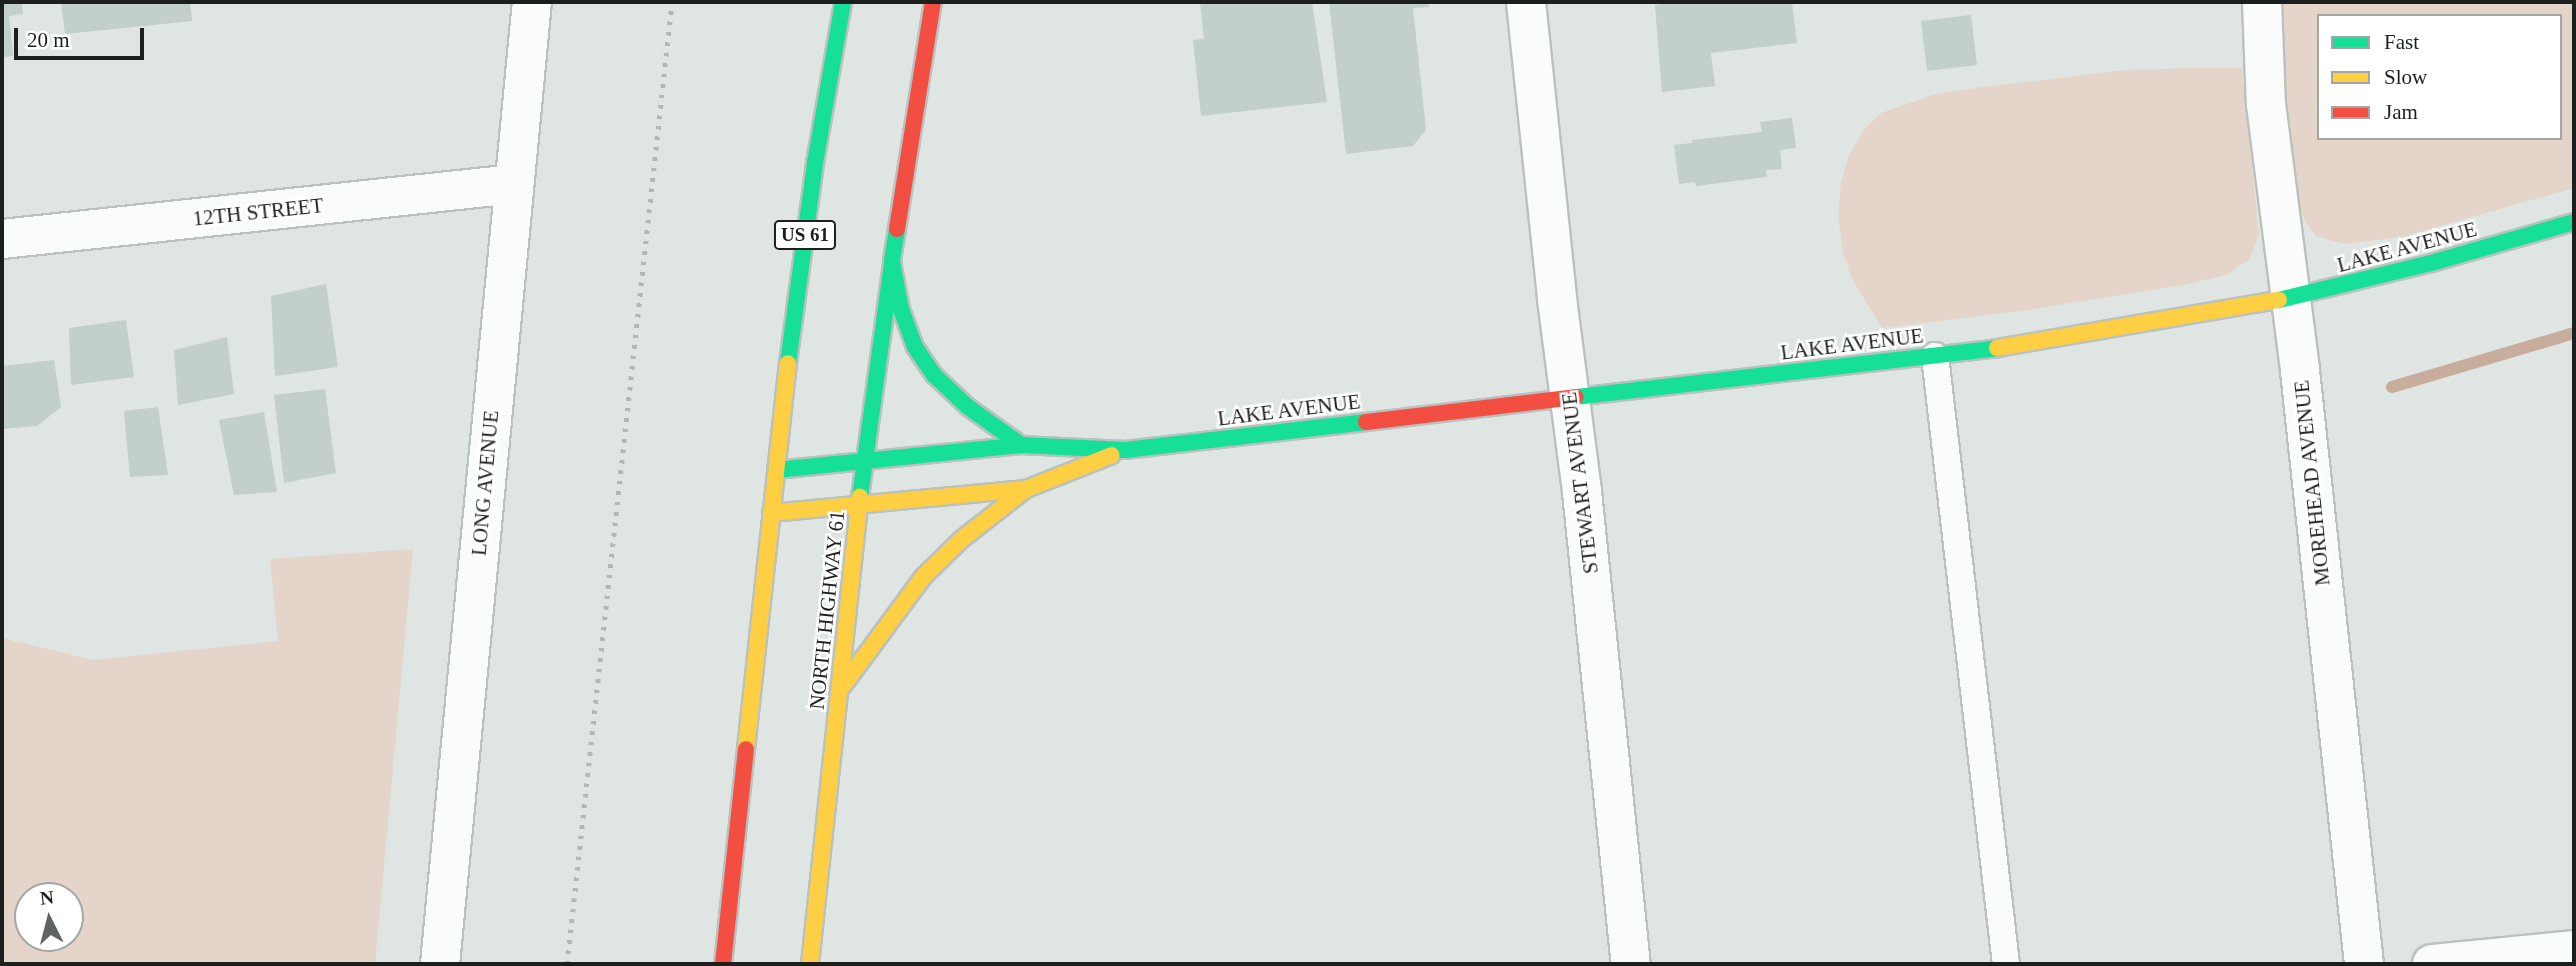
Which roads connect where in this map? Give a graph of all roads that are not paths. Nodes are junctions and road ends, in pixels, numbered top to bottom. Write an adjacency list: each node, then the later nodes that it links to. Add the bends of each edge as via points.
1 (532, 2): 6 (street, LONG AVENUE)
2 (843, 2): 16 (main road, US 61, via 813,177)
3 (933, 2): 9 (main road, NORTH HIGHWAY 61)
4 (1525, 2): 12 (street, STEWART AVENUE)
5 (2262, 2): 10 (street, MOREHEAD AVENUE, via 2266,104)
6 (514, 184): 8 (street, 12TH STREET); 22 (street, LONG AVENUE)
7 (2574, 222): 10 (main road, LAKE AVENUE)
8 (2, 239)
9 (892, 262): 13 (main road, via 901,309 924,361 951,393); 15 (main road, NORTH HIGHWAY 61)
10 (2290, 299): 11 (main road, LAKE AVENUE, via 2087,336); 27 (street, MOREHEAD AVENUE)
11 (1935, 356): 12 (main road, LAKE AVENUE); 26 (lane)
12 (1570, 398): 14 (main road, LAKE AVENUE); 25 (street, STEWART AVENUE)
13 (1021, 445): 14 (main road, LAKE AVENUE); 15 (main road, LAKE AVENUE)
14 (1125, 450): 17 (main road, LAKE AVENUE)
15 (865, 461): 16 (main road, LAKE AVENUE); 18 (main road, NORTH HIGHWAY 61)
16 (776, 470): 19 (main road, US 61)
17 (1026, 489): 18 (main road, LAKE AVENUE); 20 (main road, via 962,539 923,577)
18 (859, 505): 19 (main road, LAKE AVENUE); 20 (main road, NORTH HIGHWAY 61)
19 (771, 513): 23 (main road, US 61)
20 (839, 692): 24 (main road, NORTH HIGHWAY 61)
21 (2574, 950): 28 (street)
22 (440, 964)
23 (723, 964)
24 (810, 964)
25 (1630, 964)
26 (2006, 964)
27 (2364, 964)
28 (2432, 964)

